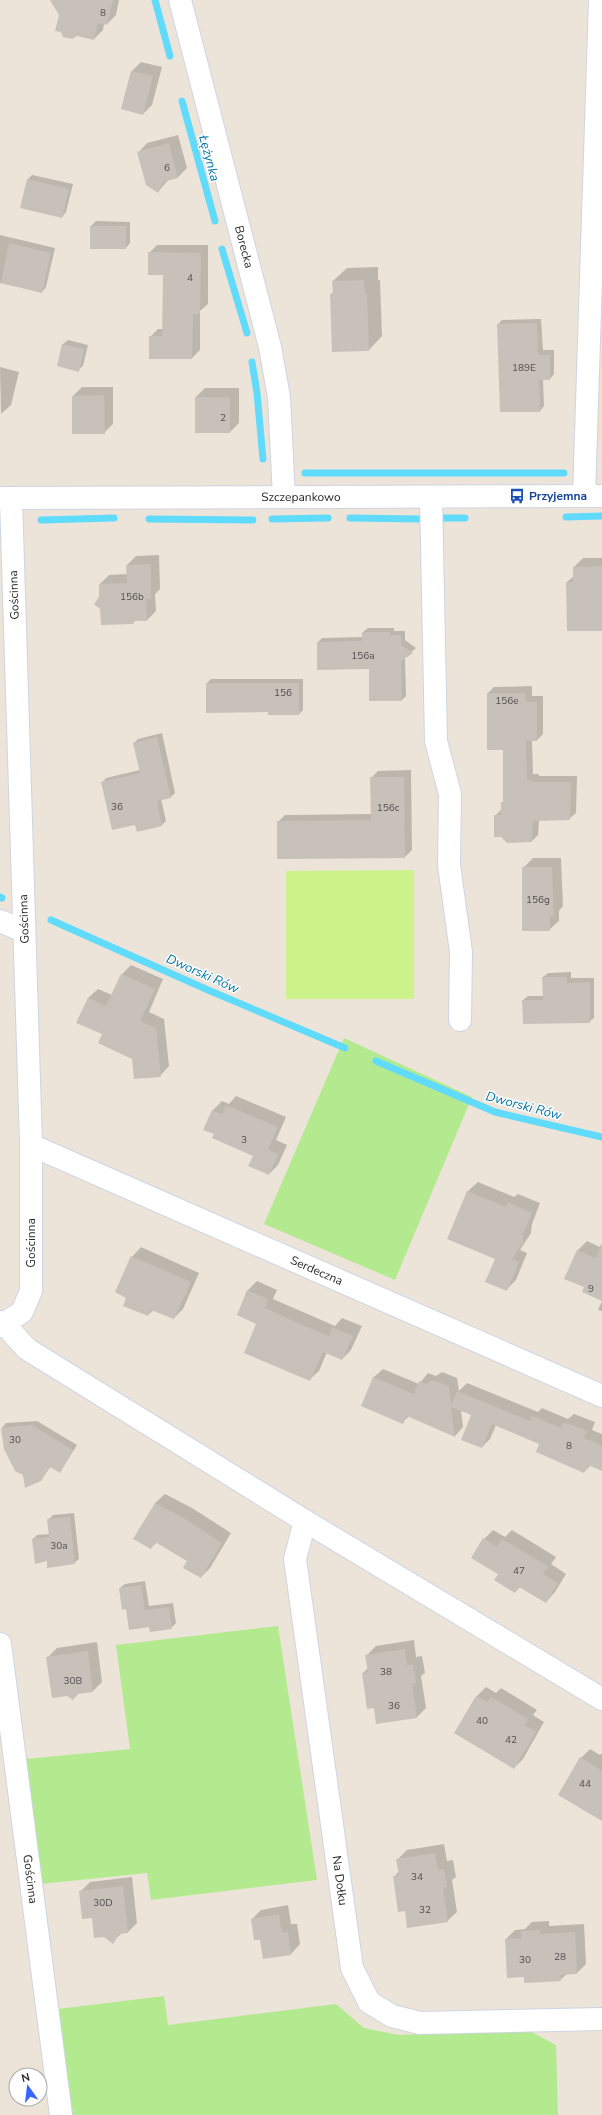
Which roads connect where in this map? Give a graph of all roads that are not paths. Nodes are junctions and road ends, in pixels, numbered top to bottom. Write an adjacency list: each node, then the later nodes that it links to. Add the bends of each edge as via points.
1 (180, 0): 4 (street, Borecka, via 270,347 279,397)
2 (600, 0): 3 (street)
3 (593, 496): 5 (street, Szczepankowo)
4 (284, 497): 5 (street, Szczepankowo); 6 (street, Szczepankowo)
5 (430, 497): 9 (street, via 436,741 450,794 449,866 461,952)
6 (5, 498): 8 (street, Gościnna)
7 (0, 921): 8 (street)
8 (24, 931): 10 (street, Gościnna)
9 (460, 1020)
10 (31, 1145): 11 (street, Gościnna, via 31,1291 22,1312); 12 (street, Serdeczna)
11 (2, 1324): 13 (street, via 27,1349)
12 (602, 1396)
13 (305, 1521): 15 (street); 16 (street, Na Dołku, via 294,1559 352,1968 369,2002 392,2016 420,2023)
14 (0, 1644): 17 (street, Gościnna)
15 (602, 1699)
16 (602, 2020)
17 (61, 2115)

